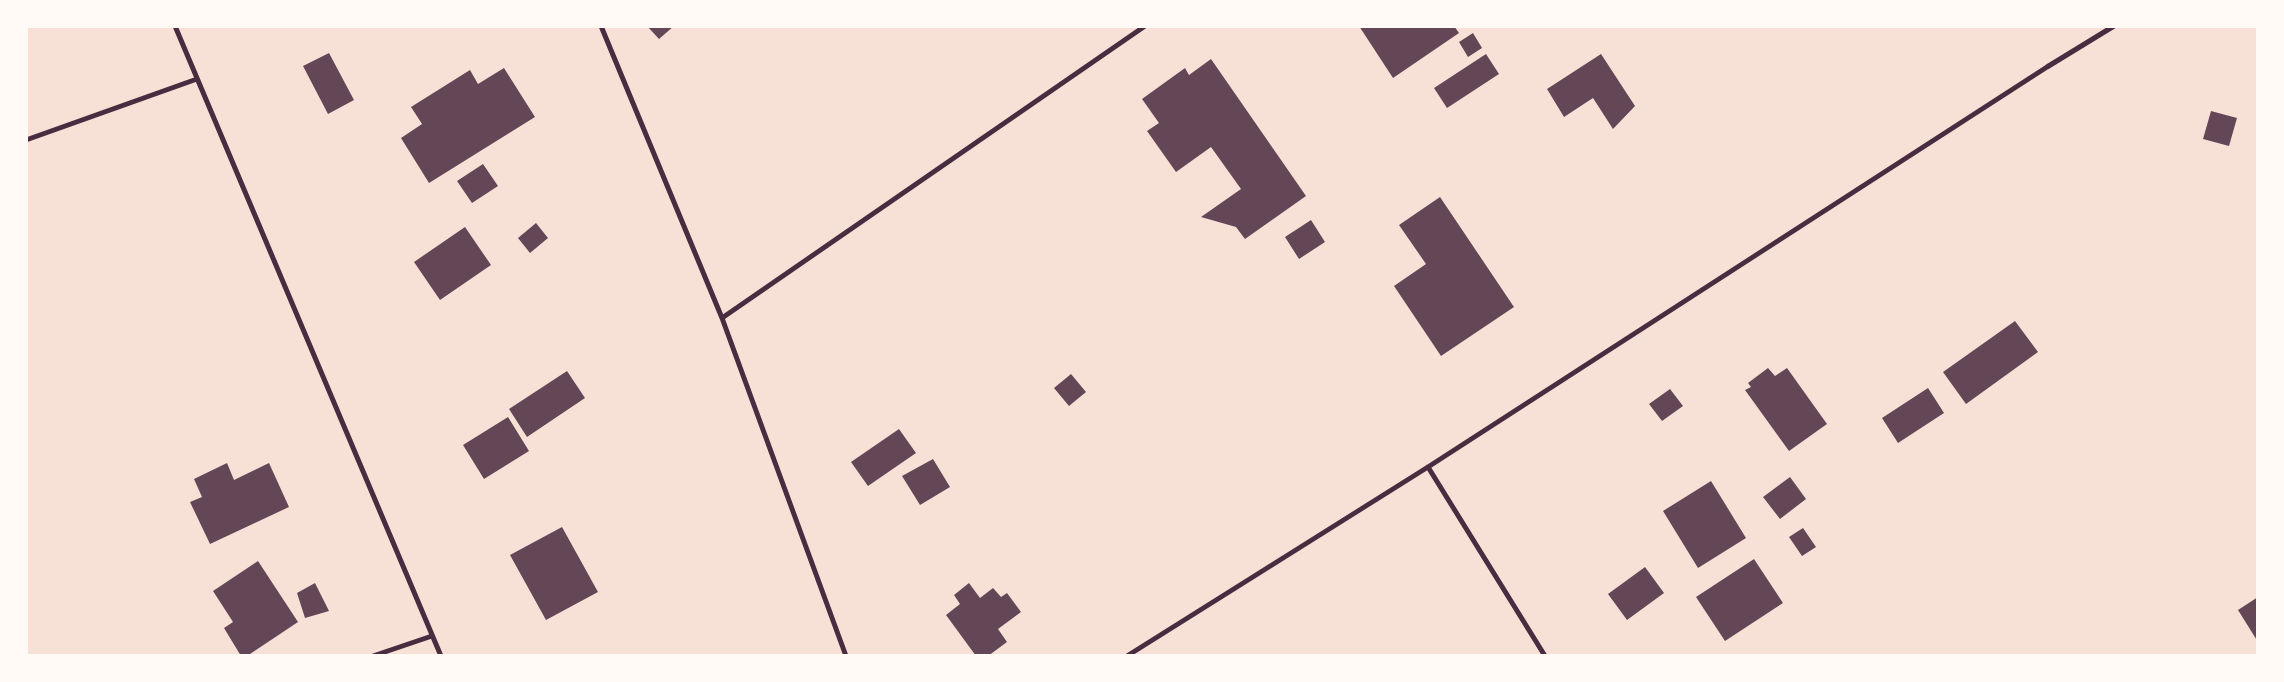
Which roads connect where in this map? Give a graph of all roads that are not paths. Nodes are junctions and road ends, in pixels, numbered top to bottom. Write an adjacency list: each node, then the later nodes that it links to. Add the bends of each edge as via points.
1 (175, 26): 5 (street)
2 (601, 26): 7 (street)
3 (1145, 26): 7 (street)
4 (2114, 26): 8 (street)
5 (197, 79): 6 (street); 9 (street)
6 (26, 140)
7 (722, 318): 12 (street)
8 (1428, 467): 13 (street); 14 (street)
9 (432, 636): 10 (street); 11 (street)
10 (373, 656)
11 (441, 656)
12 (846, 656)
13 (1127, 656)
14 (1545, 656)

